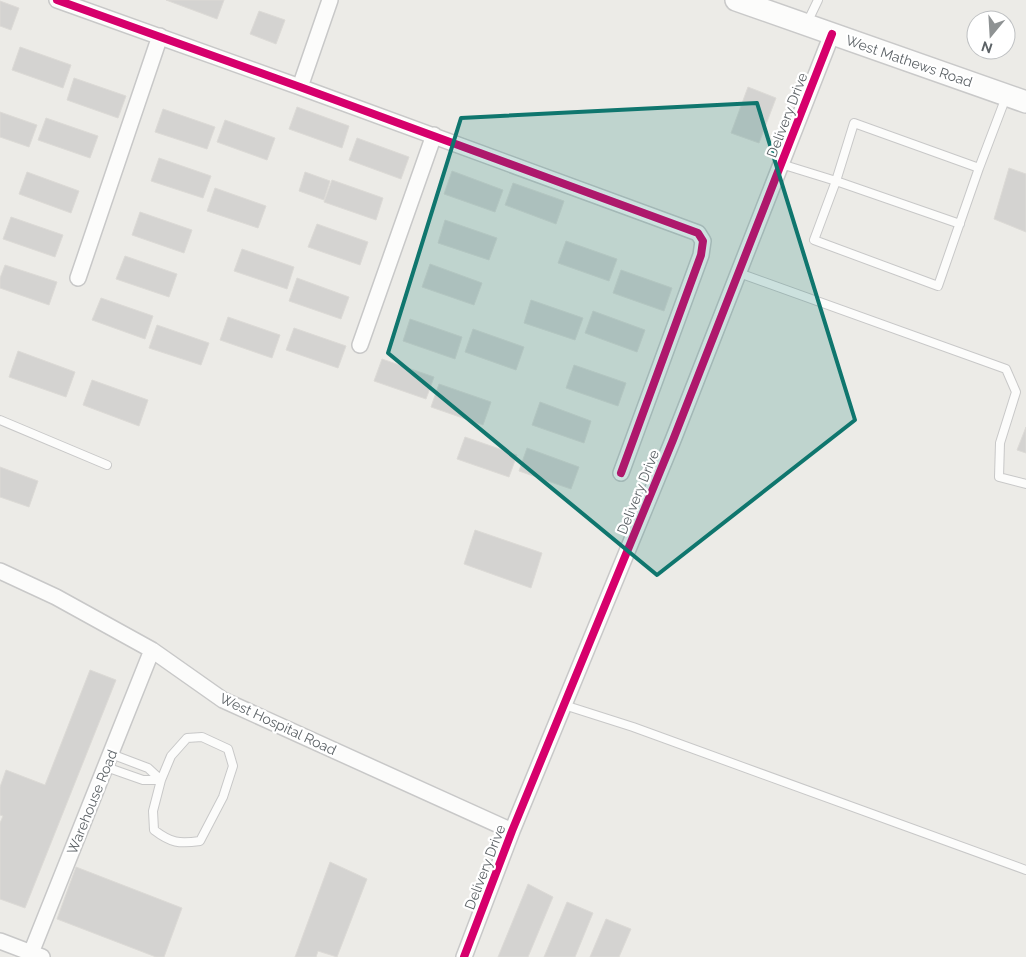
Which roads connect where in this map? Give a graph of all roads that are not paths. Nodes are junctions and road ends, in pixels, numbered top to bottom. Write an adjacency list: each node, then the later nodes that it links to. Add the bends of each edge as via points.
1 (57, 0): 7 (street)
2 (330, 0): 8 (street)
3 (736, 0): 5 (main road, West Mathews Road)
4 (818, 0): 5 (lane)
5 (807, 25): 6 (main road, West Mathews Road)
6 (832, 34): 9 (main road, West Mathews Road); 11 (street, Delivery Drive)
7 (160, 36): 8 (street); 16 (street)
8 (300, 86): 10 (street)
9 (1016, 99): 12 (lane)
10 (434, 135): 17 (street); 20 (street, via 698,233 704,241)
11 (781, 164): 13 (lane); 15 (street, Delivery Drive)
12 (979, 168): 13 (lane, via 854,123); 14 (lane)
13 (836, 182): 14 (lane); 14 (lane, via 814,240 938,286)
14 (960, 224)
15 (739, 273): 21 (lane, via 1006,369 1016,392 1000,443 999,477); 24 (street, Delivery Drive)
16 (78, 278)
17 (360, 344)
18 (0, 420): 19 (lane)
19 (107, 465)
20 (621, 473)
21 (1026, 484)
22 (0, 571): 23 (street, West Hospital Road, via 56,597)
23 (152, 650): 25 (street, Warehouse Road); 27 (street, West Hospital Road, via 222,700)
24 (564, 704): 27 (street, Delivery Drive); 28 (lane)
25 (108, 760): 26 (lane, via 142,780); 26 (lane, via 148,768); 30 (street, Warehouse Road)
26 (161, 780): 26 (lane, via 171,756 186,738 202,737 228,749 233,766 223,797 200,841 181,844 154,830 153,811)
27 (512, 831): 31 (street, Delivery Drive)
28 (1026, 870)
29 (0, 941): 30 (street)
30 (37, 955)
31 (464, 957)

